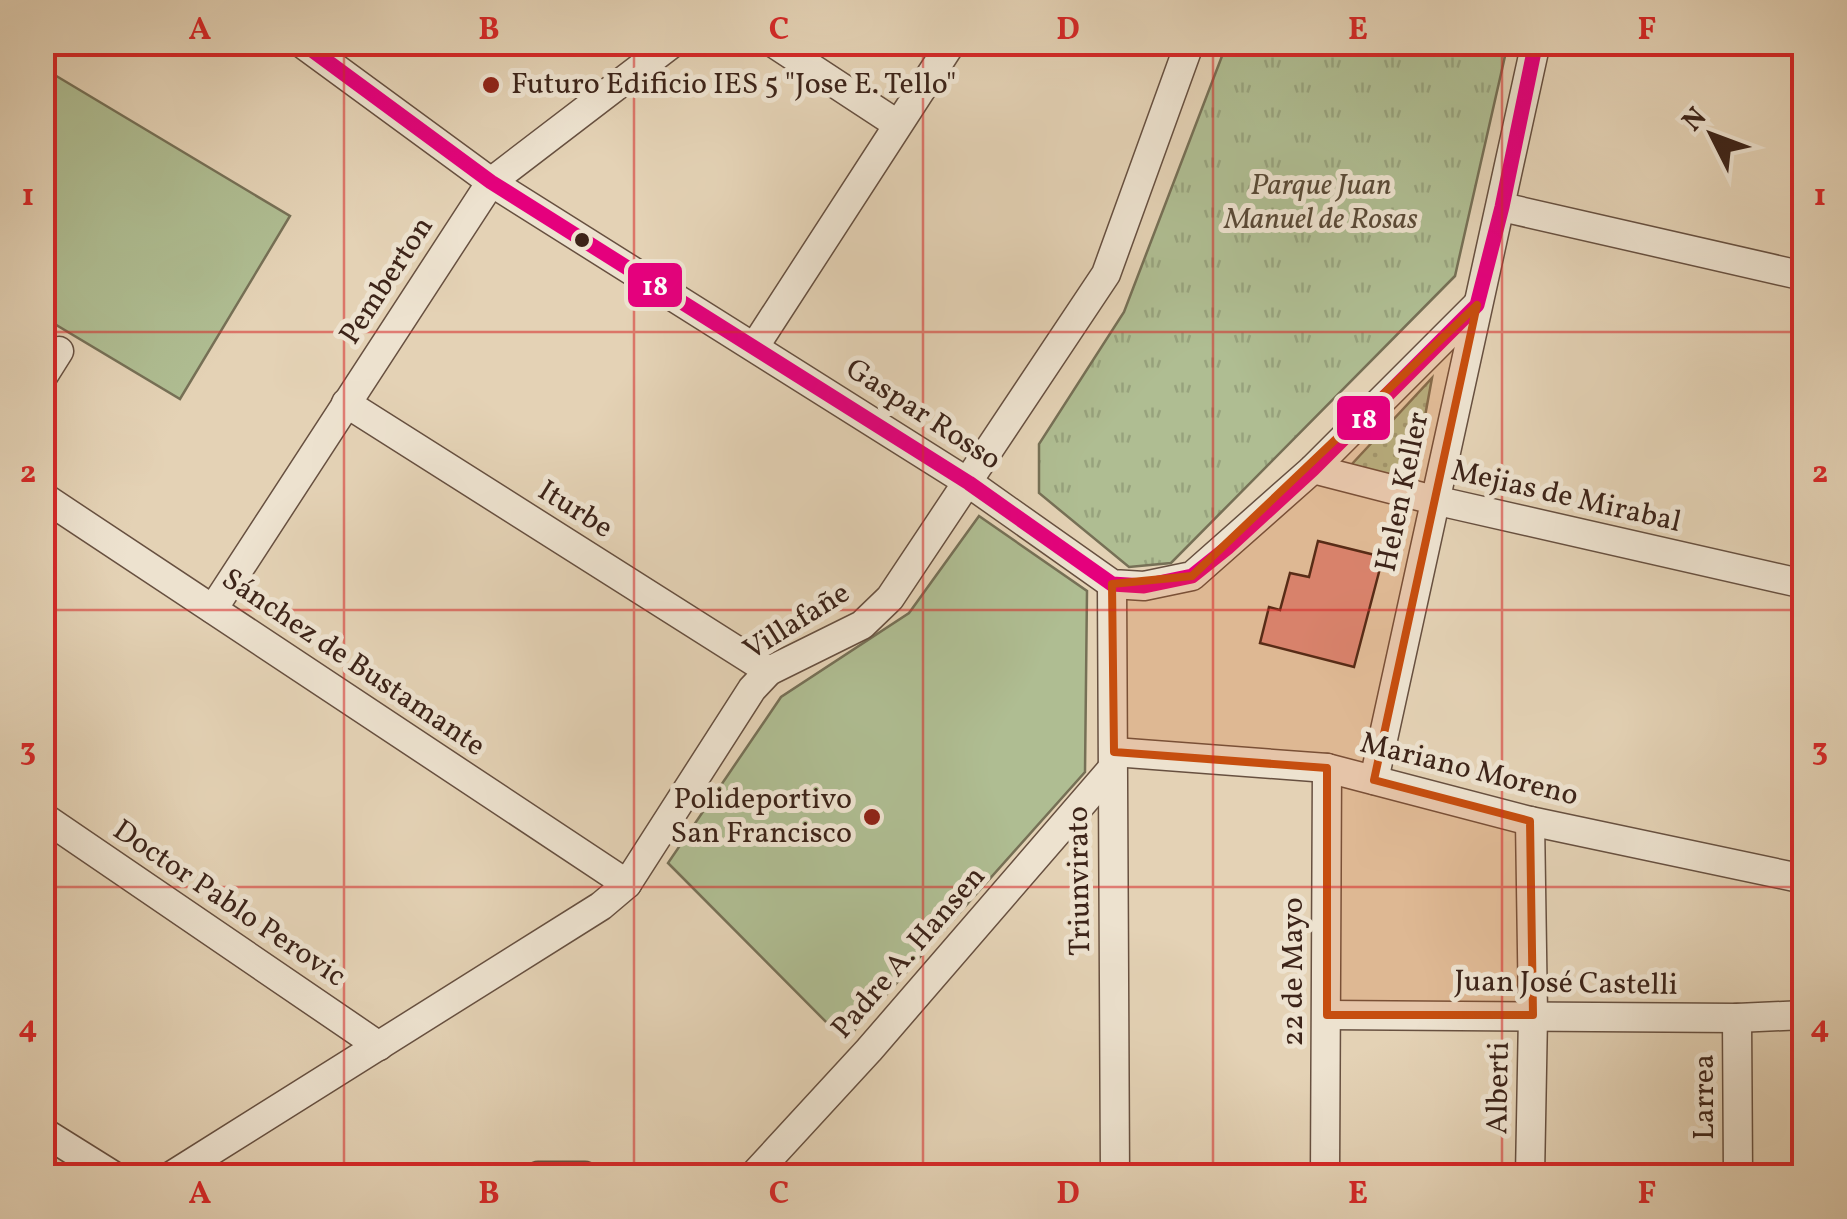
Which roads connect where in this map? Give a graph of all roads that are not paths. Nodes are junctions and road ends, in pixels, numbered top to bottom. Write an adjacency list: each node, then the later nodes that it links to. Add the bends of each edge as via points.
1 (300, 42): 8 (street, Gaspar Rosso)
2 (674, 42): 8 (street, Pemberton)
3 (772, 42): 7 (street)
4 (952, 42): 7 (street)
5 (1190, 42): 17 (street, Villafañe, via 1106,274)
6 (1536, 42): 9 (street, Helen Keller)
7 (897, 124): 12 (street)
8 (491, 182): 12 (street, Gaspar Rosso); 15 (street, Pemberton)
9 (1502, 207): 10 (street); 11 (street, Helen Keller)
10 (1804, 276)
11 (1477, 305): 16 (street); 19 (street, Helen Keller)
12 (755, 346): 17 (street, Gaspar Rosso)
13 (59, 351): 14 (street)
14 (42, 378)
15 (346, 403): 22 (street, Pemberton); 23 (street, Iturbe)
16 (1313, 469): 19 (street, Mejias de Mirabal); 20 (street, via 1192,576 1144,586)
17 (970, 483): 20 (street, Gaspar Rosso); 23 (street, Villafañe, via 890,598 862,626)
18 (42, 496): 22 (street, Sánchez de Bustamante)
19 (1434, 500): 21 (street, Mejias de Mirabal); 26 (street, Helen Keller)
20 (1112, 584): 24 (street, Triunvirato)
21 (1804, 584)
22 (212, 609): 30 (street, Sánchez de Bustamante)
23 (770, 671): 30 (street, Villafañe)
24 (1113, 761): 25 (street, Mariano Moreno); 41 (street, Padre A. Hansen); 42 (street, Triunvirato)
25 (1327, 768): 26 (street, Mariano Moreno); 31 (street, 22 de Mayo)
26 (1374, 780): 28 (street, Mariano Moreno)
27 (42, 816): 35 (street, Doctor Pablo Perovic)
28 (1530, 821): 29 (street, Mariano Moreno); 32 (street, Alberti)
29 (1804, 879)
30 (627, 884): 35 (street, Villafañe)
31 (1327, 1015): 32 (street, Juan José Castelli); 43 (street, 22 de Mayo)
32 (1533, 1015): 34 (street, Juan José Castelli); 44 (street, Alberti)
33 (1804, 1016): 34 (street, Juan José Castelli)
34 (1737, 1018): 45 (street, Larrea)
35 (379, 1046): 38 (street, Villafañe)
36 (42, 1131): 37 (street)
37 (114, 1176)
38 (171, 1176)
39 (538, 1176): 40 (street)
40 (585, 1176)
41 (754, 1176)
42 (1115, 1176)
43 (1325, 1176)
44 (1530, 1176)
45 (1738, 1176)

